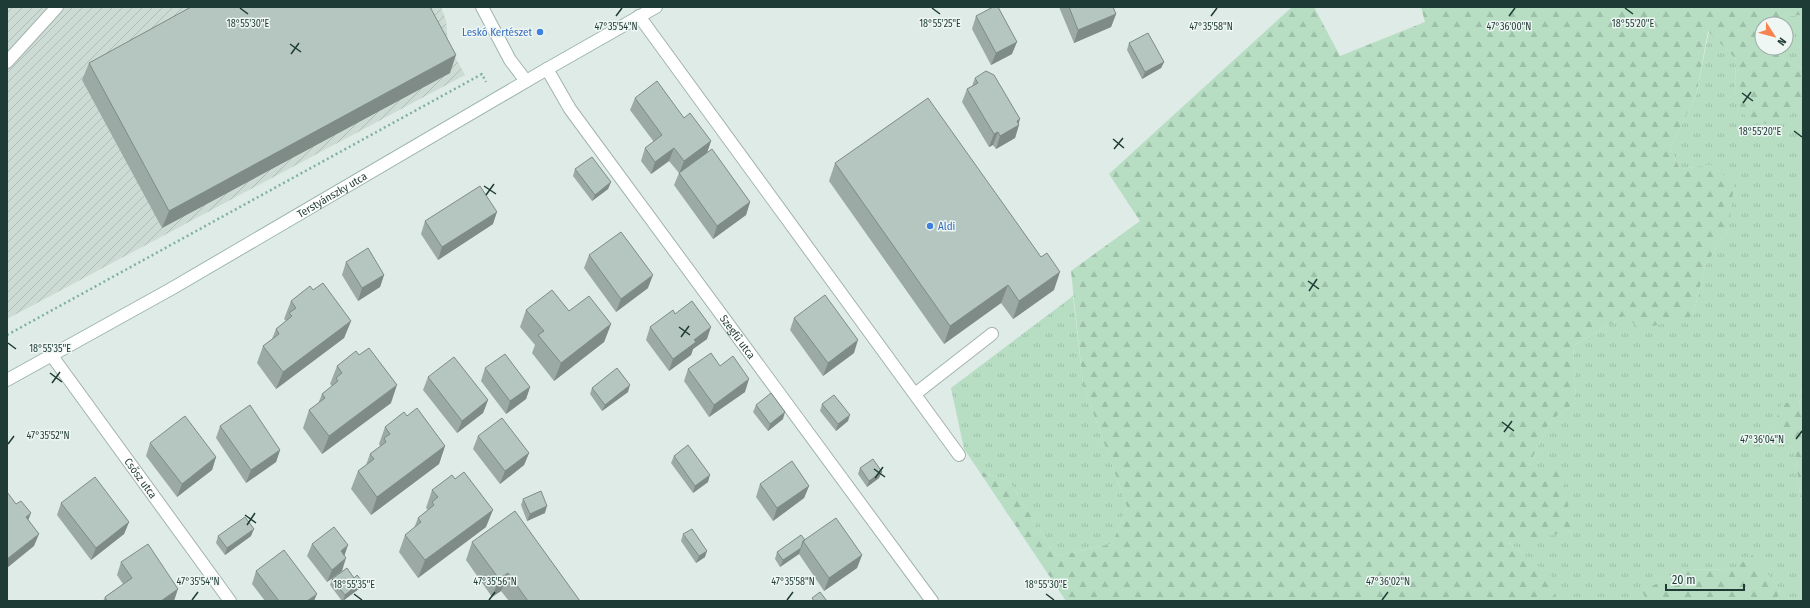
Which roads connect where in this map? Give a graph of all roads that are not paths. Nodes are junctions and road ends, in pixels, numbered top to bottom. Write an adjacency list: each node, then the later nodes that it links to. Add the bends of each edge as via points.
1 (57, 7): 5 (street)
2 (482, 7): 7 (street, via 510,60)
3 (656, 7): 4 (street, Terstyánszky utca)
4 (639, 16): 6 (street, Terstyánszky utca); 11 (street)
5 (7, 62)
6 (547, 69): 7 (street, Terstyánszky utca); 14 (street, Szegfű utca, via 570,109)
7 (526, 81): 9 (street, Terstyánszky utca)
8 (992, 334): 11 (street)
9 (52, 356): 10 (street, Terstyánszky utca); 13 (street, Csősz utca)
10 (7, 380)
11 (915, 394): 12 (street)
12 (959, 455)
13 (230, 601)
14 (932, 601)

